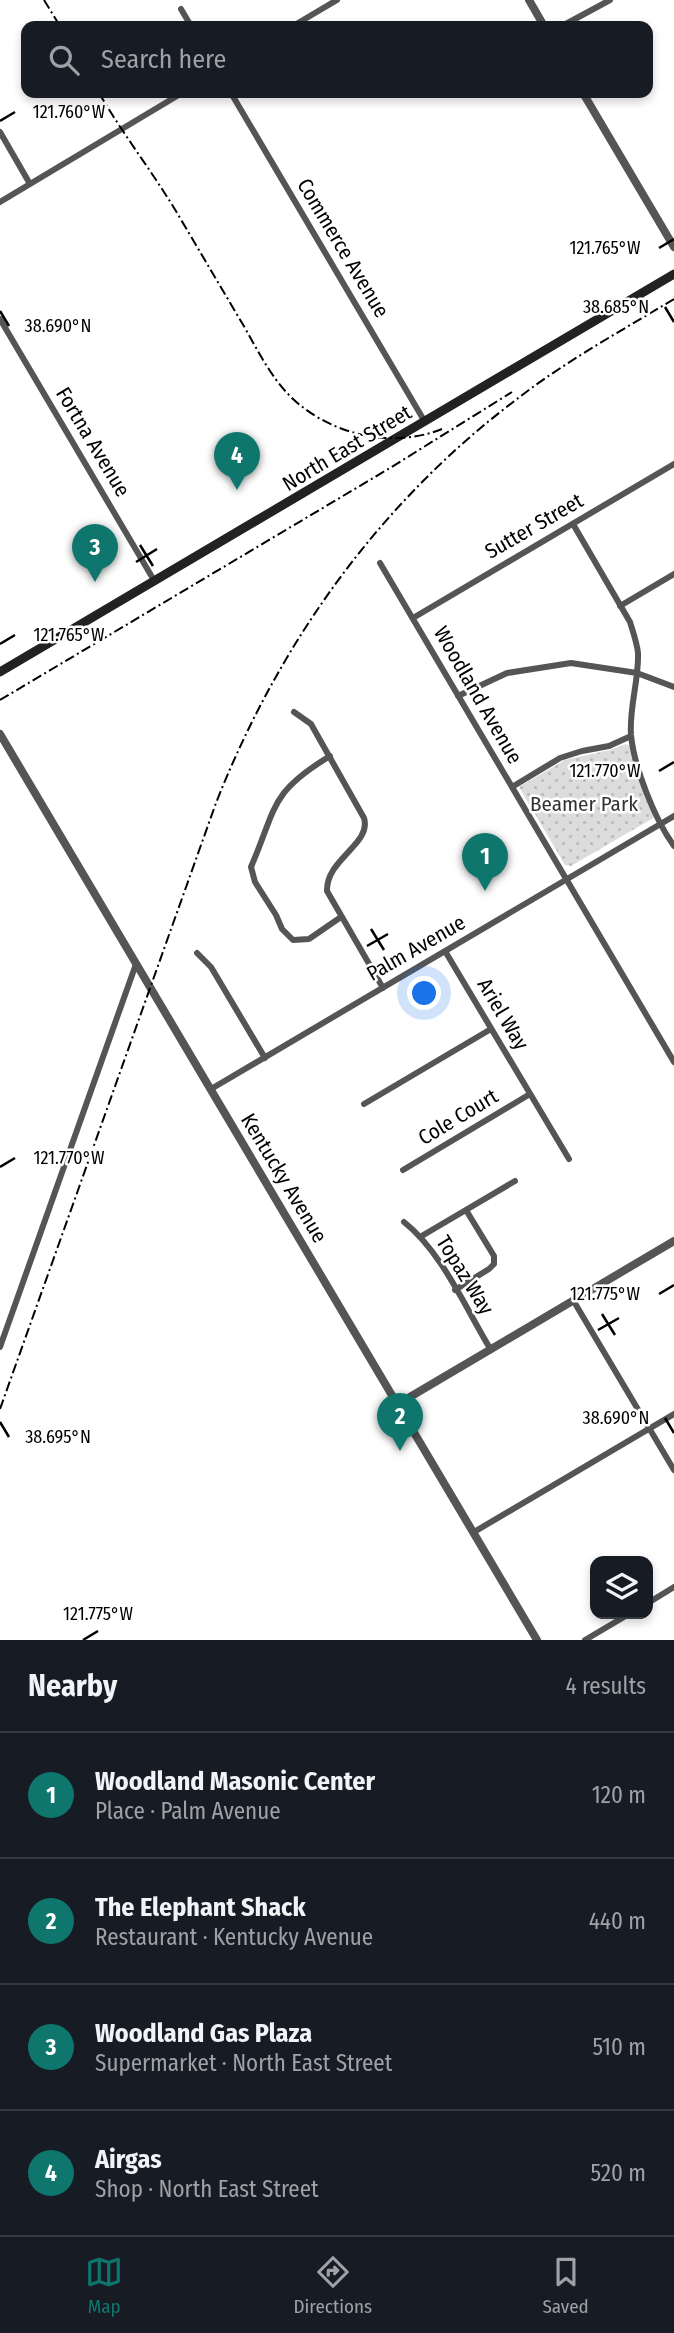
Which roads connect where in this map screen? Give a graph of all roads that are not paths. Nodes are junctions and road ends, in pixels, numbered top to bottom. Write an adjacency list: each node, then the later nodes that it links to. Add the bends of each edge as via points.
1 (337, 0): 6 (street)
2 (529, 0): 7 (street)
3 (610, 0): 8 (street)
4 (181, 9): 5 (street)
5 (188, 21)
6 (301, 21)
7 (541, 21)
8 (571, 21)
9 (174, 98): 13 (street)
10 (233, 98): 18 (street, Commerce Avenue)
11 (586, 98): 15 (street)
12 (0, 132): 13 (street)
13 (30, 184): 14 (street)
14 (0, 202)
15 (674, 247)
16 (674, 274): 18 (main road, North East Street)
17 (0, 319): 23 (street, Fortna Avenue)
18 (425, 422): 23 (main road, North East Street)
19 (674, 464): 20 (street, Sutter Street)
20 (573, 524): 24 (street); 25 (street, Sutter Street)
21 (380, 564): 25 (street, Woodland Avenue)
22 (674, 574): 24 (street)
23 (155, 582): 26 (main road, North East Street)
24 (620, 606): 27 (street, via 634,636)
25 (413, 618): 29 (street, Woodland Avenue)
26 (0, 672)
27 (637, 673): 28 (street); 29 (street, via 571,663 507,673); 32 (street)
28 (674, 687)
29 (458, 696): 34 (street, Woodland Avenue)
30 (294, 712): 33 (street, via 311,724)
31 (0, 734): 42 (street, Kentucky Avenue)
32 (631, 736): 34 (street, via 570,754); 36 (street)
33 (330, 756): 39 (street, via 367,826 326,883); 39 (street, via 295,779 276,802 251,867 282,929 293,940 309,939)
34 (512, 787): 38 (street, Woodland Avenue)
35 (674, 816): 36 (street, Palm Avenue)
36 (661, 824): 37 (street); 38 (street, Palm Avenue)
37 (674, 846)
38 (566, 880): 40 (street, Palm Avenue); 46 (street, Woodland Avenue)
39 (341, 917): 43 (street)
40 (445, 951): 43 (street, Palm Avenue); 44 (street, Ariel Way)
41 (197, 953): 45 (street, via 211,967)
42 (136, 964): 47 (street, Kentucky Avenue); 59 (street)
43 (383, 988): 45 (street, Palm Avenue)
44 (491, 1029): 48 (street, Ariel Way); 49 (street)
45 (265, 1058): 47 (street, Palm Avenue)
46 (674, 1062)
47 (211, 1089): 61 (street, Kentucky Avenue)
48 (530, 1094): 50 (street, Ariel Way); 51 (street, Cole Court)
49 (364, 1104)
50 (569, 1159)
51 (403, 1170)
52 (514, 1181): 53 (street)
53 (466, 1210): 55 (street); 57 (street, via 494,1256 494,1264)
54 (404, 1222): 55 (street, Topaz Way)
55 (420, 1237): 57 (street, Topaz Way)
56 (674, 1241): 58 (street)
57 (455, 1290): 60 (street, Topaz Way)
58 (573, 1300): 60 (street); 63 (street)
59 (0, 1347)
60 (491, 1350): 61 (street)
61 (398, 1404): 65 (street, Kentucky Avenue)
62 (674, 1414): 63 (street)
63 (649, 1429): 64 (street); 65 (street)
64 (674, 1470)
65 (474, 1532): 69 (street, Kentucky Avenue)
66 (674, 1587): 67 (street)
67 (653, 1600)
68 (621, 1619): 70 (street)
69 (537, 1640)
70 (585, 1640)

